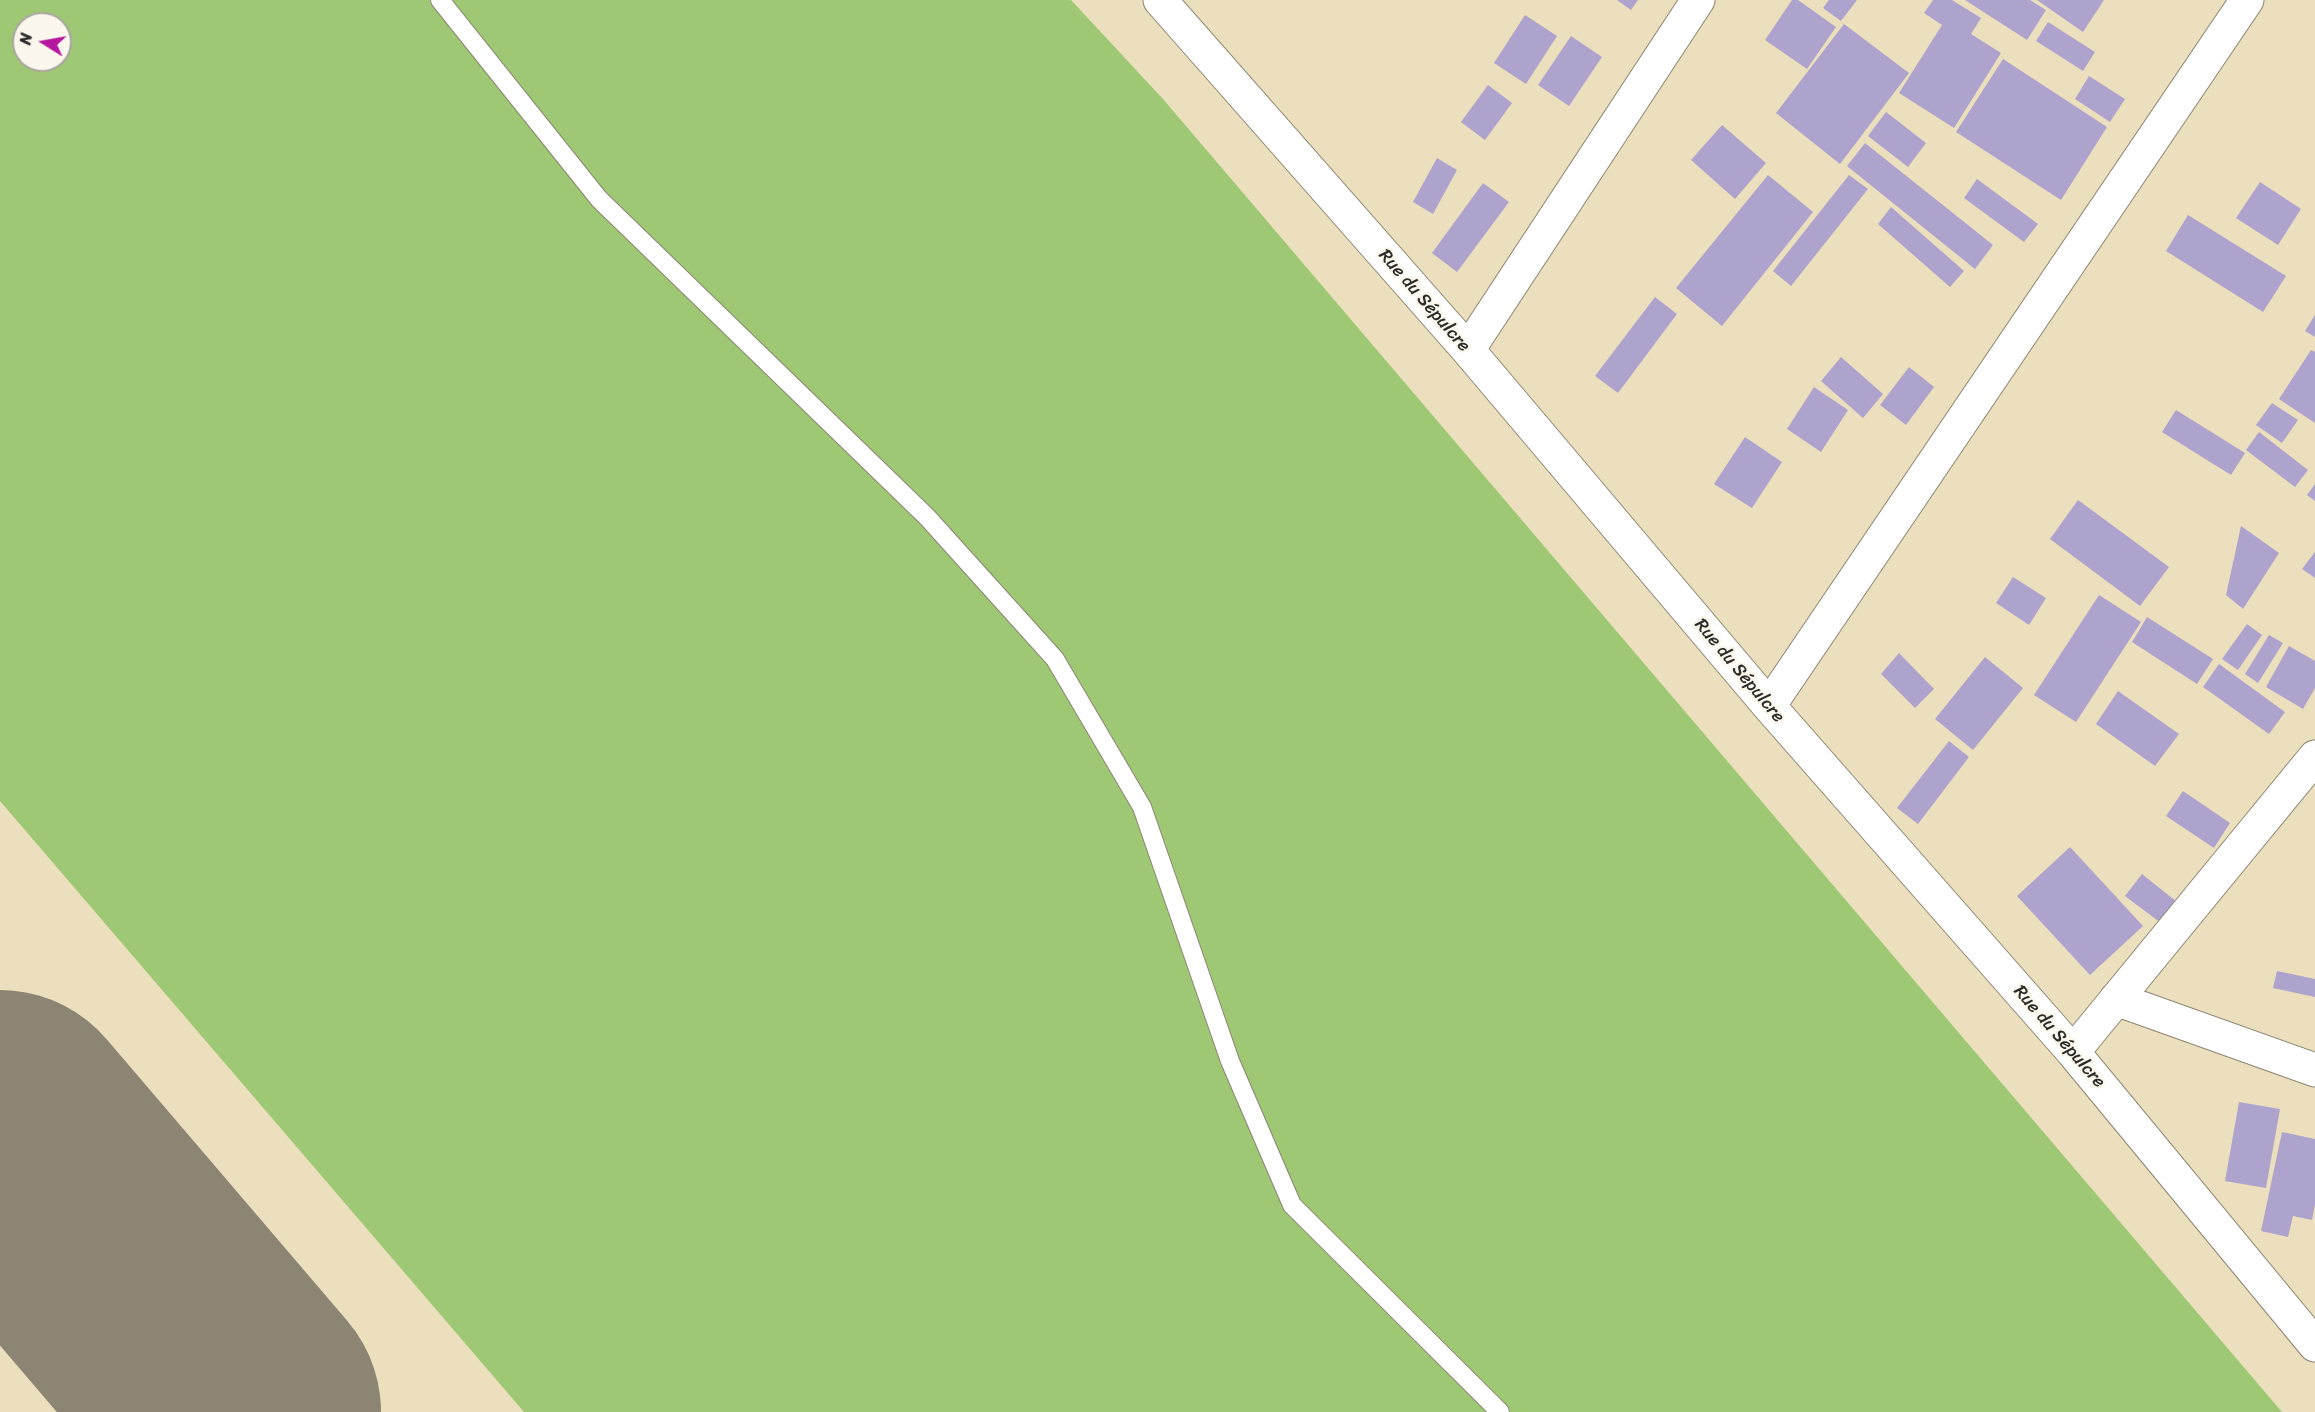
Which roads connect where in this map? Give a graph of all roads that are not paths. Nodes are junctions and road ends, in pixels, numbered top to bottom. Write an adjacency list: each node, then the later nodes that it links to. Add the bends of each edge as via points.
1 (440, 0): 12 (lane, via 598,199 927,517 1055,659 1142,807 1230,1061 1292,1205)
2 (1160, 0): 5 (street, Rue du Sépulcre)
3 (1698, 0): 5 (street)
4 (2247, 0): 6 (street)
5 (1468, 350): 6 (street, Rue du Sépulcre)
6 (1769, 706): 9 (street, Rue du Sépulcre)
7 (2315, 757): 8 (street)
8 (2116, 999): 9 (street); 10 (street)
9 (2073, 1052): 11 (street, Rue du Sépulcre)
10 (2315, 1070)
11 (2315, 1345)
12 (1500, 1412)

